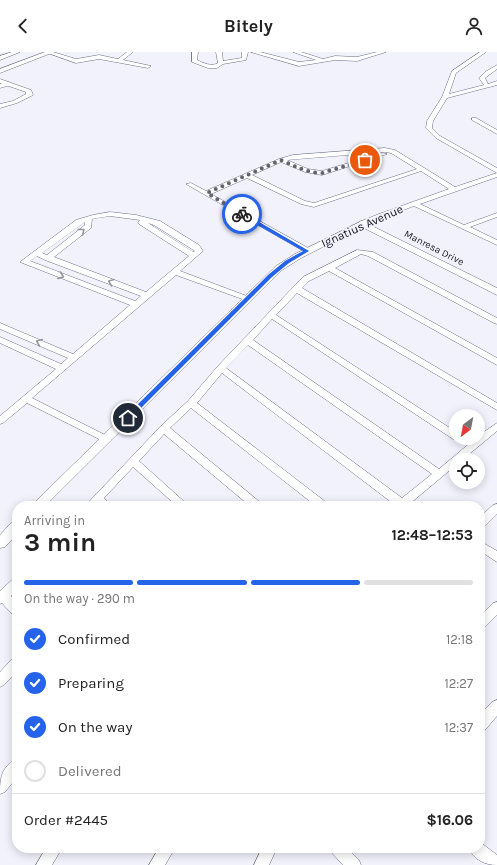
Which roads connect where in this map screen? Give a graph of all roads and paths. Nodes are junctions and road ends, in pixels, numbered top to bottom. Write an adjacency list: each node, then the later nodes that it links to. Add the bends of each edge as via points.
1 (16, 52): 14 (street)
2 (50, 52): 13 (street, via 79,62); 20 (street)
3 (105, 52): 13 (street)
4 (130, 52): 16 (street)
5 (195, 52): 17 (street, via 194,62 212,66)
6 (219, 52): 17 (street)
7 (245, 52): 17 (street, via 244,59)
8 (254, 52): 15 (street, via 299,64)
9 (296, 52): 12 (street)
10 (382, 52): 15 (street, via 363,58)
11 (483, 52): 26 (street, via 454,72)
12 (306, 53): 15 (street)
13 (99, 57): 16 (street)
14 (0, 58)
15 (322, 60)
16 (120, 61): 18 (street)
17 (220, 63)
18 (148, 66)
19 (497, 67): 25 (street, via 482,78)
20 (0, 71)
21 (0, 81): 23 (street)
22 (497, 83): 25 (street)
23 (8, 84): 24 (street); 27 (street, via 29,91 30,94)
24 (0, 86)
25 (487, 86): 26 (street)
26 (445, 97): 33 (street, via 430,121 429,128 438,137)
27 (0, 106)
28 (474, 120): 29 (street)
29 (496, 130)
30 (393, 151): 31 (street, via 367,151); 31 (street, via 322,173 307,171); 32 (street)
31 (281, 160): 34 (street)
32 (422, 168): 34 (street, via 314,205 303,203); 37 (street)
33 (497, 171)
34 (247, 175): 38 (street)
35 (497, 175): 37 (street, Ignatius Avenue)
36 (189, 184): 38 (street)
37 (455, 190): 39 (street, Ignatius Avenue)
38 (207, 193): 45 (street)
39 (414, 204): 42 (street, Ignatius Avenue); 43 (street)
40 (497, 215): 43 (street)
41 (89, 218): 46 (street, via 79,222); 47 (street, one-way to 41, via 88,226); 49 (street, via 110,214 136,217 194,256)
42 (362, 224): 45 (street, Ignatius Avenue); 51 (street, Manresa Drive)
43 (464, 228): 44 (street)
44 (497, 243)
45 (306, 251): 53 (street, Ignatius Avenue, via 279,268)
46 (36, 253): 47 (street); 54 (street, one-way to 54, via 24,262)
47 (48, 258): 52 (street, one-way to 47)
48 (330, 268): 50 (street, via 306,279); 56 (street, via 360,252 366,252); 61 (street)
49 (175, 272): 52 (street); 53 (street)
50 (297, 288): 55 (street); 66 (street)
51 (497, 292)
52 (148, 296): 54 (street)
53 (248, 298): 71 (street, Ignatius Avenue)
54 (137, 304): 60 (street)
55 (271, 315): 59 (street); 70 (street)
56 (497, 321)
57 (0, 326): 60 (street, one-way to 57)
58 (0, 340): 62 (street)
59 (248, 340): 63 (street); 75 (street)
60 (75, 358): 62 (street)
61 (497, 362)
62 (62, 368): 64 (street)
63 (221, 368): 65 (street); 83 (street)
64 (26, 399): 67 (street); 71 (street)
65 (191, 403): 69 (street); 82 (street)
66 (497, 407)
67 (0, 421)
68 (497, 426): 73 (street)
69 (164, 428): 74 (street); 81 (street)
70 (449, 432)
71 (106, 439): 77 (street, Ignatius Avenue)
72 (468, 445): 73 (street)
73 (471, 447): 75 (street)
74 (133, 461): 76 (street); 80 (street)
75 (439, 474): 84 (street)
76 (98, 498): 78 (street); 79 (street)
77 (42, 501)
78 (95, 501)
79 (101, 501)
80 (178, 501)
81 (251, 501)
82 (317, 501)
83 (396, 501)
84 (406, 501)
85 (497, 508): 86 (street)
86 (485, 519)
87 (12, 531): 88 (street)
88 (0, 542)
89 (485, 549): 90 (street)
90 (497, 557)
91 (12, 587): 92 (street)
92 (2, 598): 93 (street)
93 (12, 607)
94 (497, 607): 95 (street)
95 (485, 619)
96 (12, 668): 97 (street)
97 (0, 681)
98 (497, 706): 99 (street)
99 (485, 719)
100 (12, 772): 101 (street)
101 (0, 787)
102 (51, 853): 108 (street)
103 (164, 853): 109 (street)
104 (267, 853): 110 (street)
105 (342, 853): 111 (street)
106 (483, 853): 107 (street)
107 (496, 863)
108 (43, 865)
109 (156, 865)
110 (261, 865)
111 (354, 865)

